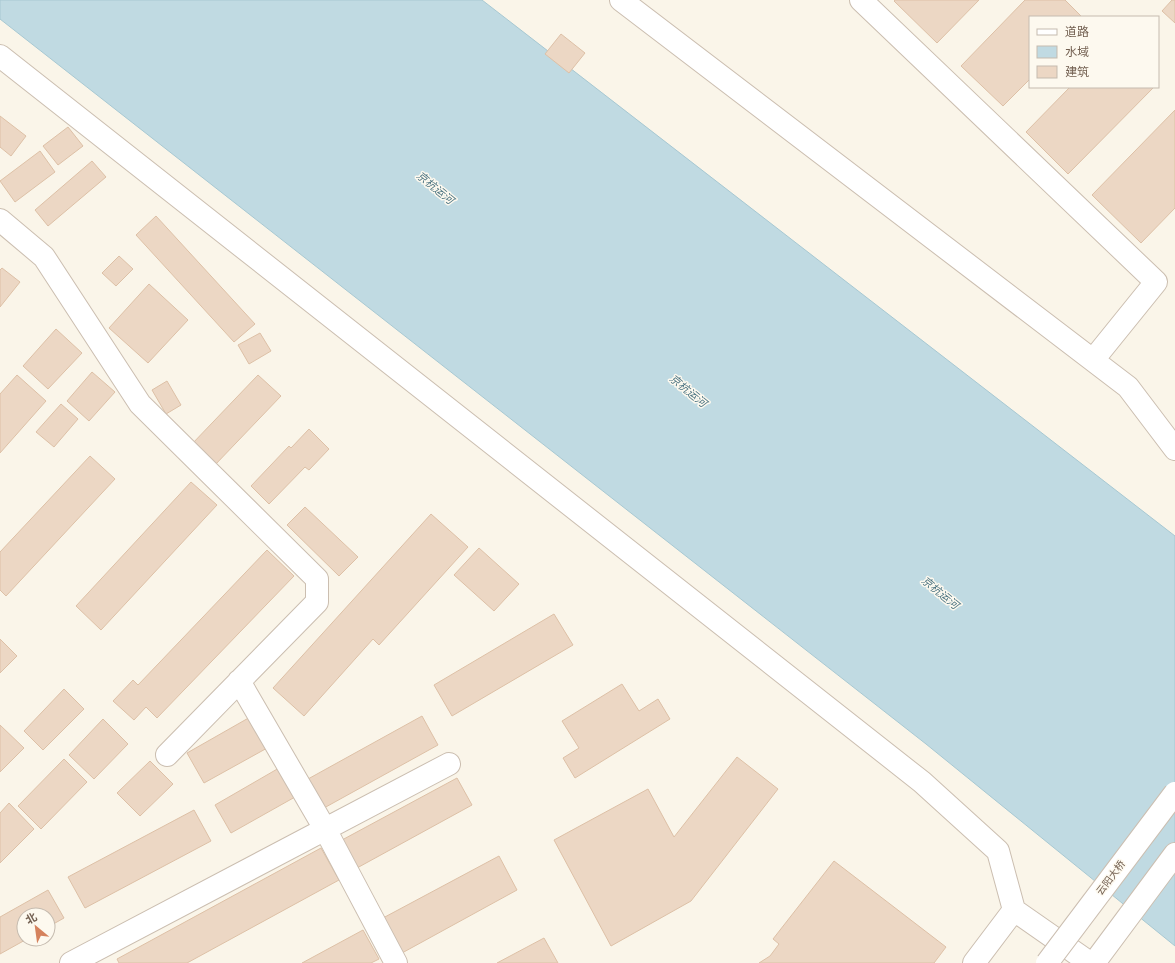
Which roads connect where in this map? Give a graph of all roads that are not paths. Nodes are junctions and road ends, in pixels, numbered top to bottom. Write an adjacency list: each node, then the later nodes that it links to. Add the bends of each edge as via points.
1 (622, 0): 5 (street)
2 (861, 0): 5 (street, via 1156,282)
3 (0, 56): 13 (street, via 922,782 998,851)
4 (0, 220): 7 (street, via 44,257 140,404 318,579 317,602)
5 (1093, 360): 6 (street, via 1128,387)
6 (1175, 449)
7 (239, 681): 8 (street); 11 (street)
8 (166, 755)
9 (449, 764): 11 (street)
10 (1175, 792): 18 (street, 云阳大桥, bridge)
11 (325, 829): 14 (street); 16 (street)
12 (1175, 854): 20 (street)
13 (1014, 910): 17 (street); 19 (street)
14 (103, 956): 15 (street)
15 (71, 963)
16 (396, 963)
17 (974, 963)
18 (1047, 963)
19 (1090, 963)
20 (1094, 963)

